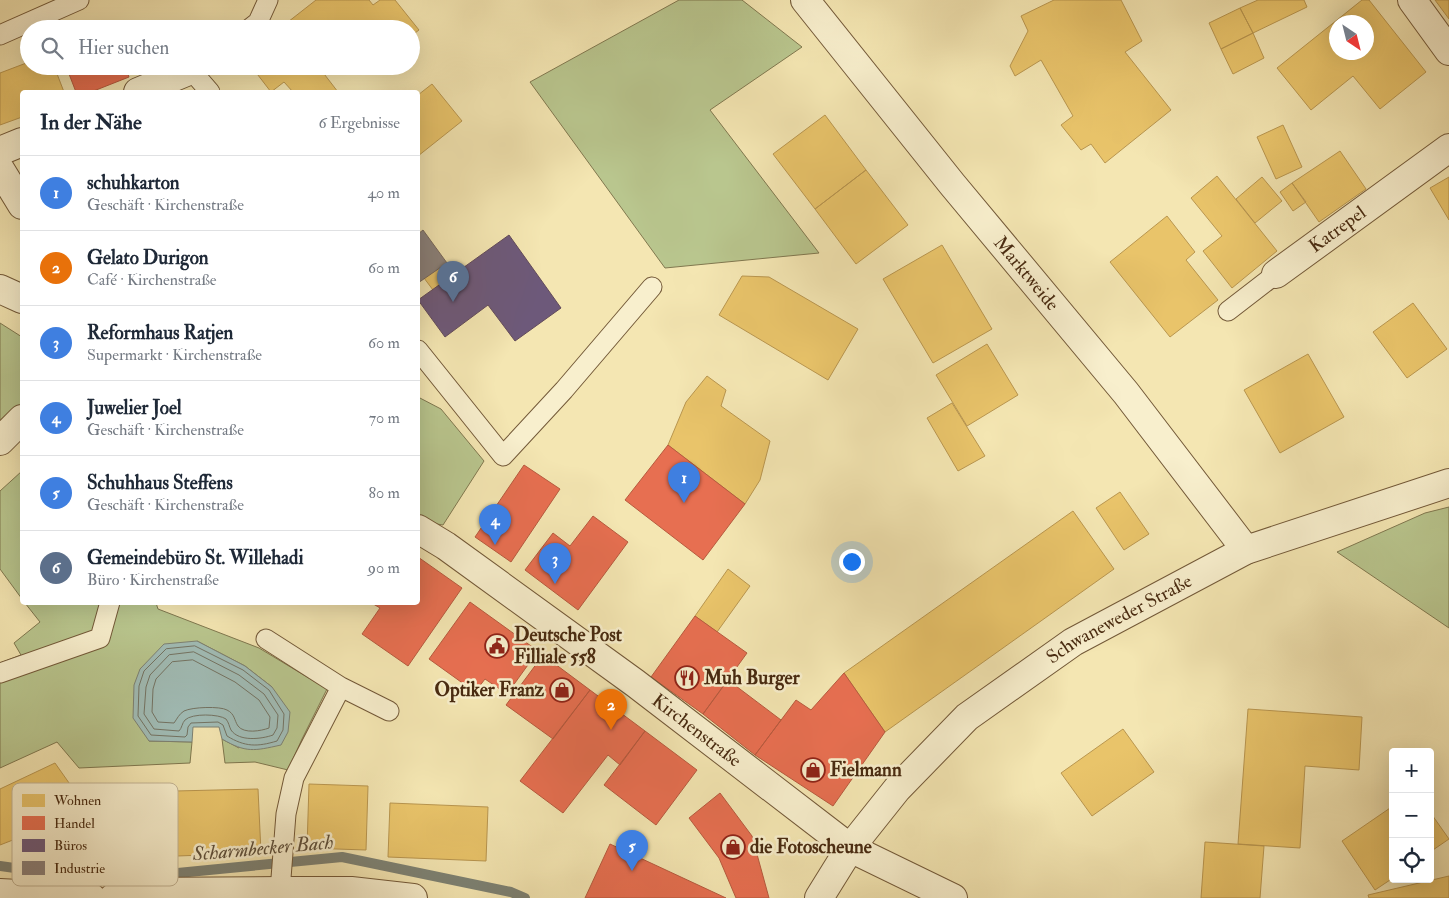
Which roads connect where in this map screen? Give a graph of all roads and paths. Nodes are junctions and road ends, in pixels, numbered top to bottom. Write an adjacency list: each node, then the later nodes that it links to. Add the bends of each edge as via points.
1 (79, 0): 5 (lane)
2 (268, 0): 6 (lane)
3 (805, 0): 29 (street, Marktweide, via 952,184 1126,393)
4 (1412, 0): 9 (street)
5 (34, 20)
6 (259, 20)
7 (20, 26): 8 (lane)
8 (0, 35)
9 (1449, 51)
10 (178, 75): 12 (street)
11 (199, 75): 13 (lane)
12 (143, 90)
13 (209, 90)
14 (20, 143): 16 (street)
15 (1449, 148): 19 (street, Katrepel)
16 (0, 151)
17 (0, 169): 18 (street)
18 (20, 202)
19 (1276, 274): 23 (lane, Katrepel)
20 (652, 287): 24 (lane, via 503,456)
21 (0, 289): 22 (street)
22 (20, 298)
23 (1228, 311)
24 (420, 352)
25 (20, 421): 26 (street)
26 (0, 441)
27 (1449, 483): 29 (street, Schwaneweder Straße)
28 (420, 530): 35 (street, Kirchenstraße, via 634,683)
29 (1246, 550): 35 (street, Schwaneweder Straße, via 1073,642 967,718 897,788)
30 (109, 605): 32 (lane, via 100,638)
31 (266, 639): 33 (lane)
32 (0, 673)
33 (341, 686): 34 (lane); 36 (lane, via 294,778 286,814)
34 (389, 711)
35 (850, 848): 41 (street, Schwaneweder Straße); 42 (street, Kirchenstraße)
36 (282, 871): 39 (street); 40 (street, via 351,891)
37 (0, 894): 38 (street)
38 (92, 898)
39 (113, 898)
40 (413, 898)
41 (819, 898)
42 (953, 898)

